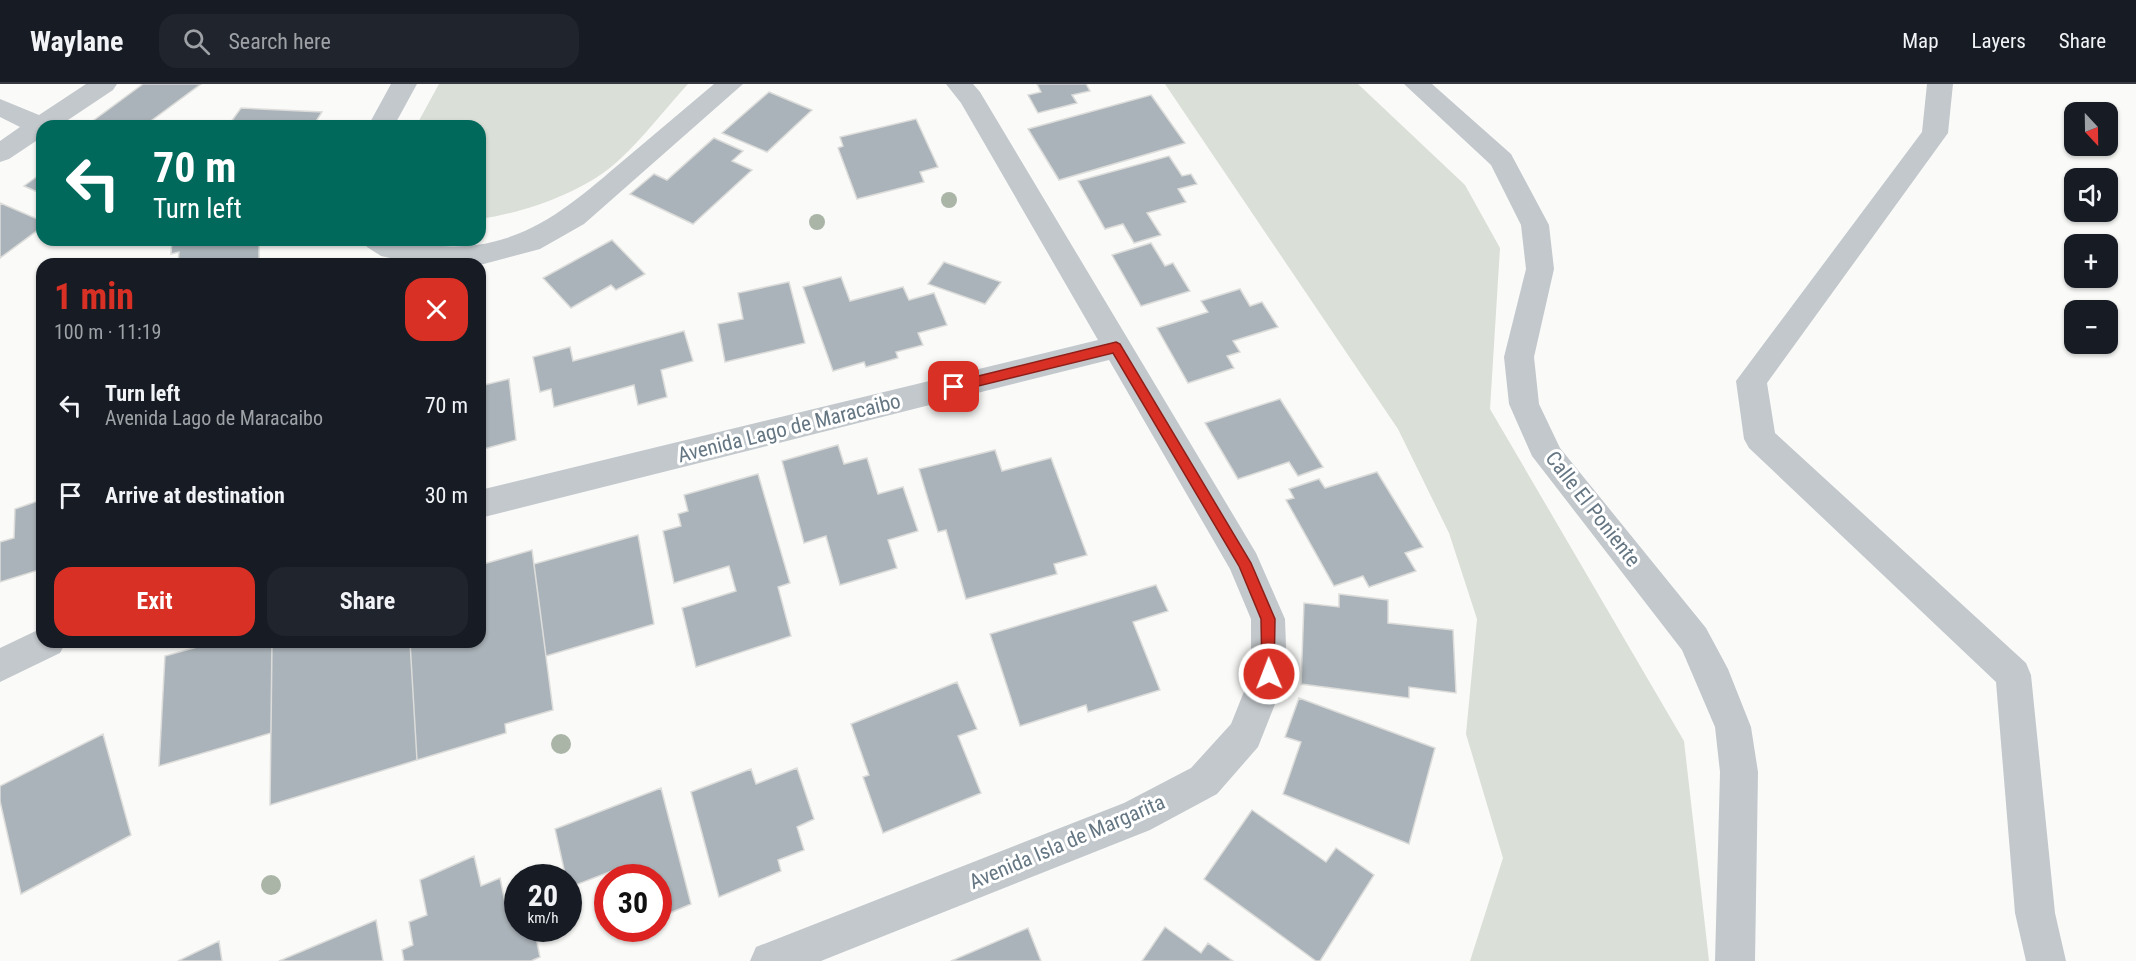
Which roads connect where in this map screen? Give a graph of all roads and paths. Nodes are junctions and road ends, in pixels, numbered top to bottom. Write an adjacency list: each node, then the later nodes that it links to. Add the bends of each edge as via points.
1 (104, 84): 8 (street)
2 (404, 84): 9 (street)
3 (730, 84): 13 (street, via 574,217 530,242 477,255 436,257)
4 (960, 84): 14 (street)
5 (1417, 84): 19 (street, Calle El Poniente, via 1502,160 1535,225 1540,268 1519,357 1524,404 1548,456 1694,639 1733,727 1739,772)
6 (1940, 84): 20 (street, via 1935,133 1751,381 1760,439 2013,675 2035,913)
7 (0, 107): 10 (street)
8 (48, 120)
9 (384, 120)
10 (36, 125)
11 (36, 128): 12 (street)
12 (0, 153)
13 (386, 246)
14 (1116, 347): 15 (street, Avenida Lago de Maracaibo); 18 (street, Avenida Isla de Margarita, via 1244,563 1268,619 1269,674 1245,735 1204,781 1136,817)
15 (486, 503)
16 (36, 648): 17 (street)
17 (0, 666)
18 (770, 961)
19 (1735, 961)
20 (2046, 961)

